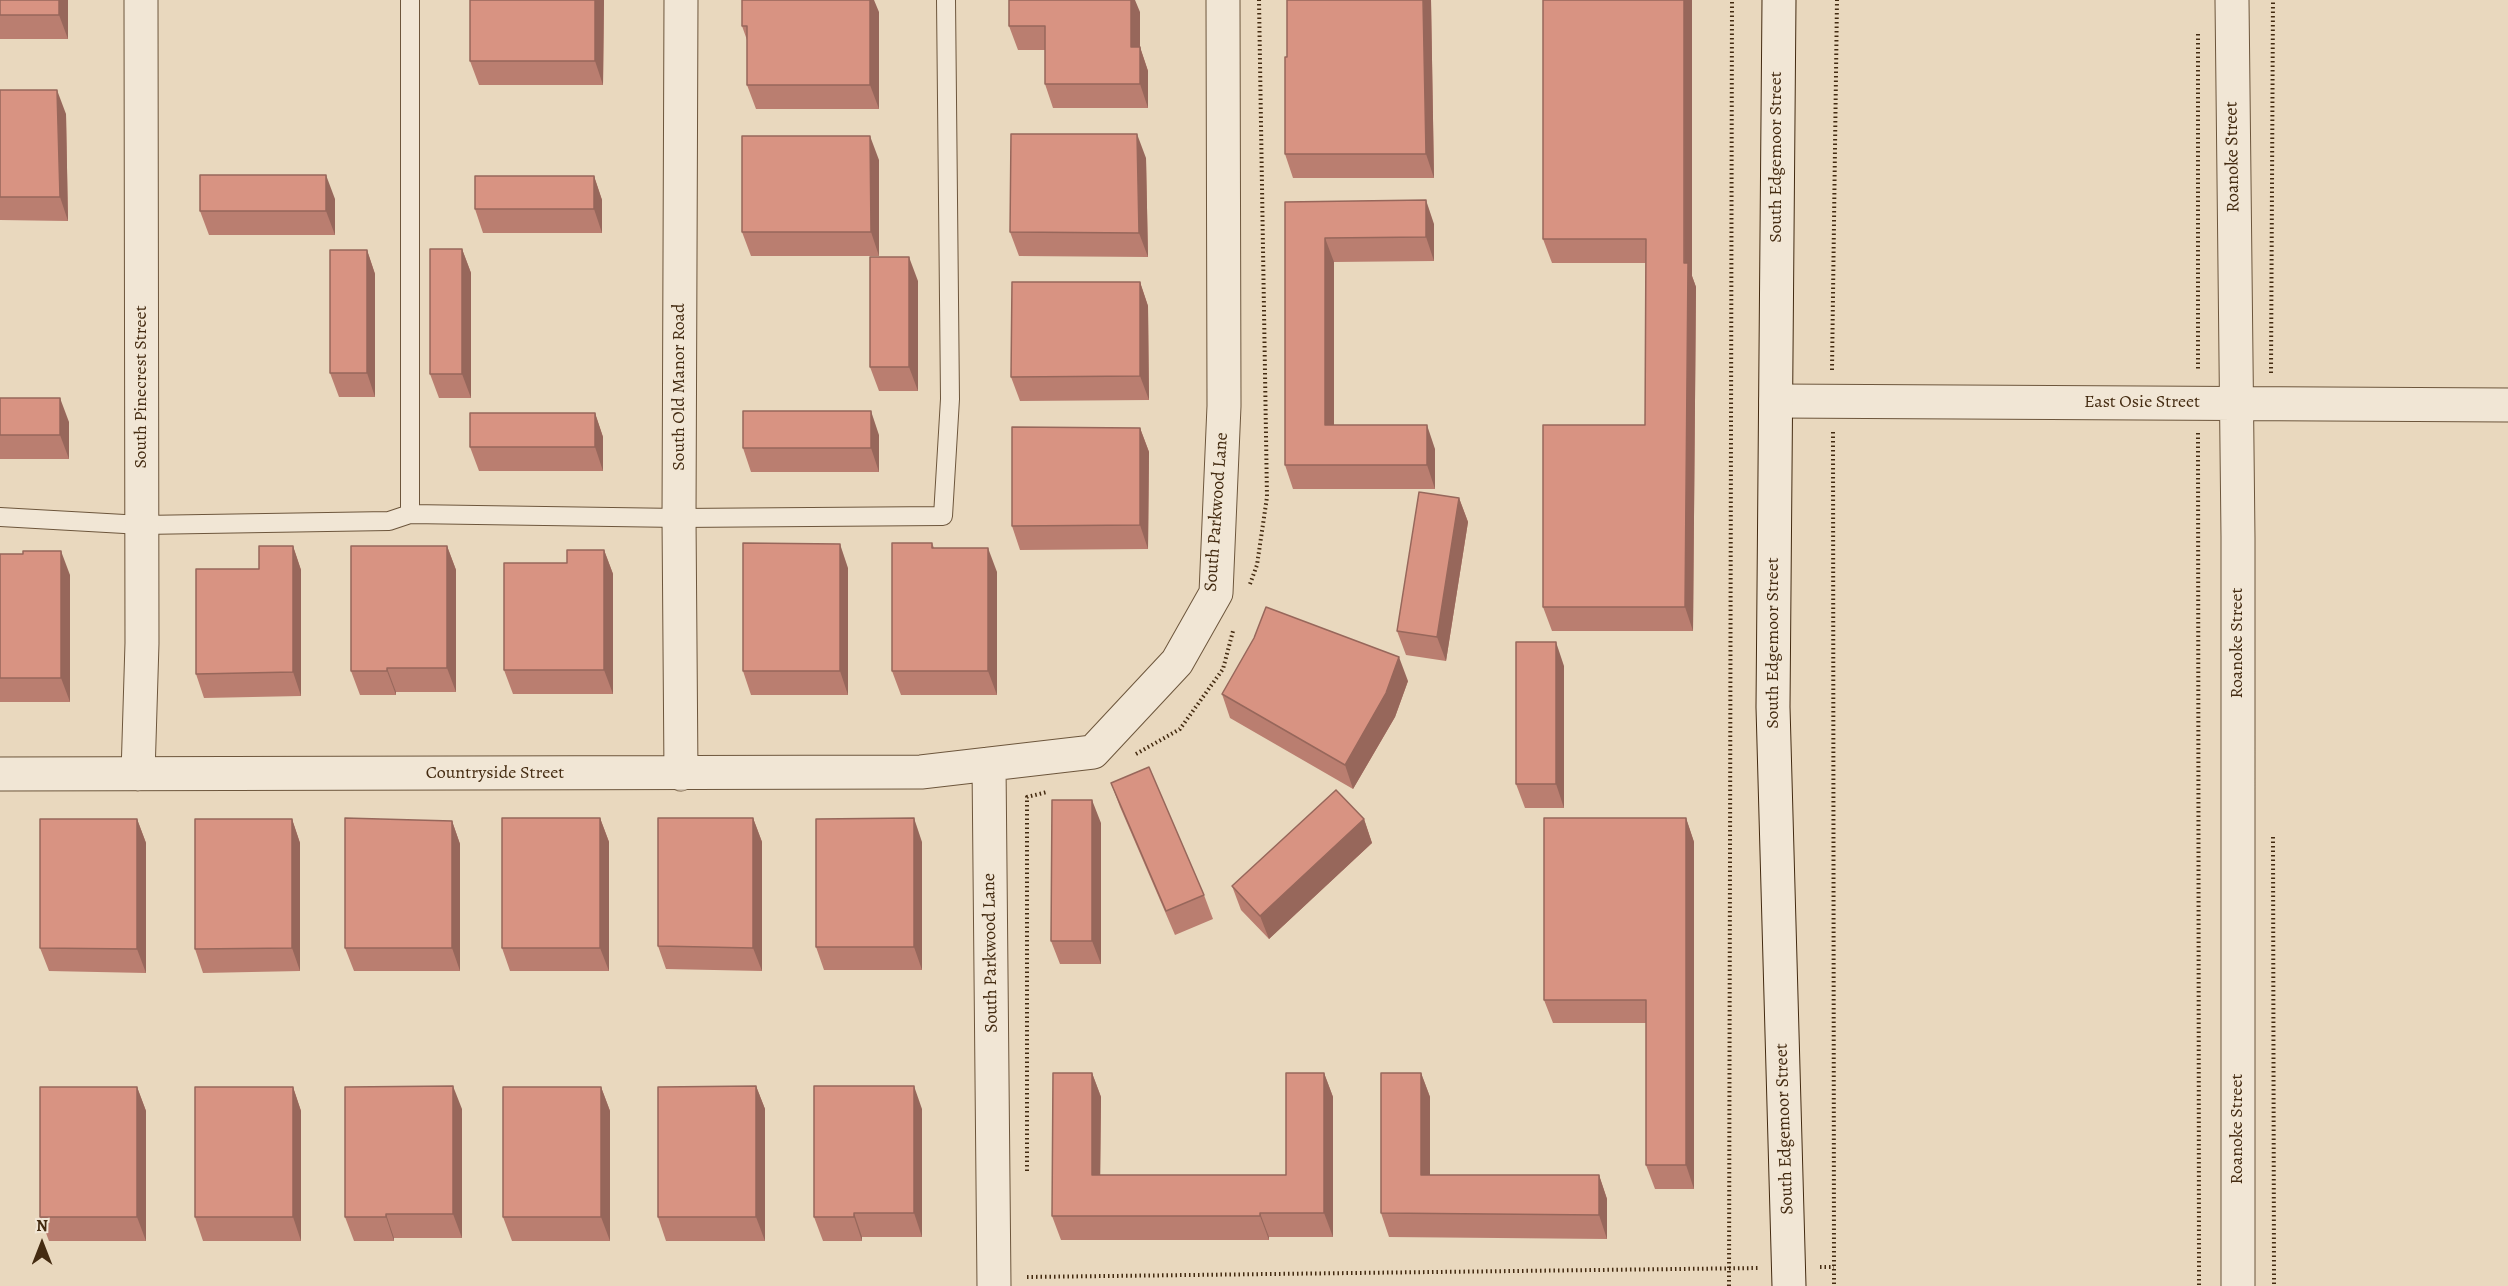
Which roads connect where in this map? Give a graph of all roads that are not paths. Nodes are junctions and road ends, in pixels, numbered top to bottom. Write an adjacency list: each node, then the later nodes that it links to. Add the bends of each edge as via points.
1 (141, 0): 14 (street, South Pinecrest Street)
2 (410, 0): 11 (lane)
3 (681, 0): 13 (street, South Old Manor Road)
4 (946, 0): 13 (lane, via 950,399 944,516)
5 (1223, 0): 15 (street, South Parkwood Lane, via 1224,406 1216,593 1177,662 1093,752)
6 (1779, 0): 8 (street, South Edgemoor Street)
7 (2232, 0): 9 (street, Roanoke Street)
8 (1776, 401): 9 (street, East Osie Street); 19 (street, South Edgemoor Street, via 1773,707)
9 (2236, 403): 10 (street, East Osie Street); 21 (street, Roanoke Street)
10 (2508, 405)
11 (410, 514): 13 (lane); 14 (lane, via 389,521)
12 (0, 517): 14 (lane)
13 (679, 518): 18 (street, South Old Manor Road)
14 (142, 525): 17 (street, South Pinecrest Street)
15 (989, 764): 18 (street, Countryside Street, via 921,772); 20 (street, South Parkwood Lane)
16 (0, 774): 17 (street, Countryside Street)
17 (138, 774): 18 (street, Countryside Street)
18 (681, 774)
19 (1789, 1277)
20 (994, 1286)
21 (2238, 1286)

